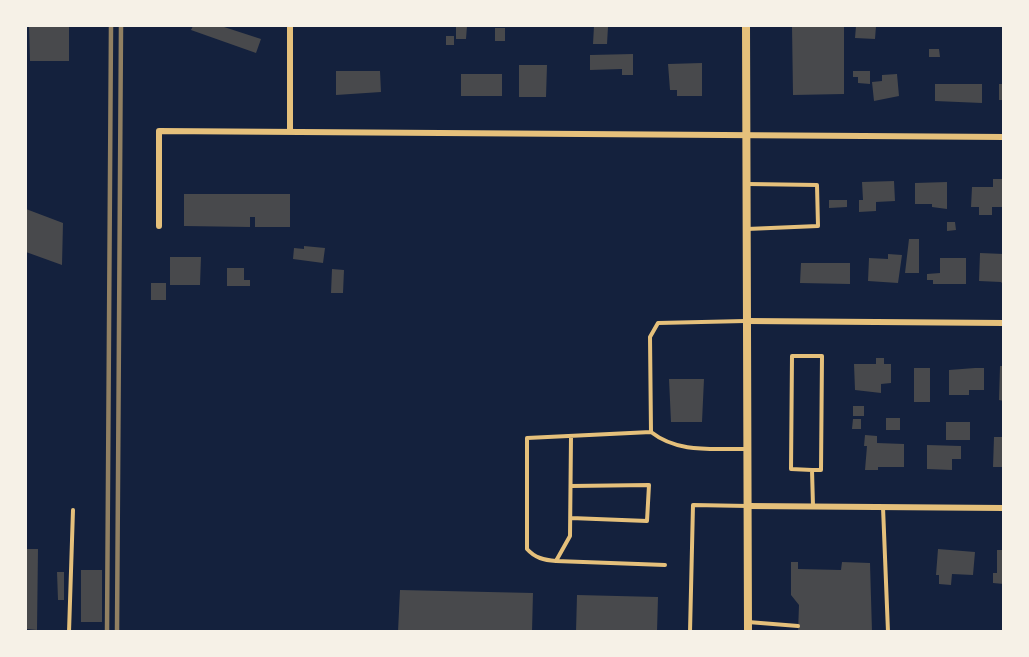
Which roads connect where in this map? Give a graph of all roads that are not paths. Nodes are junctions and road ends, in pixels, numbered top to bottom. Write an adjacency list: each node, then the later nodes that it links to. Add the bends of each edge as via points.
1 (290, 26): 3 (street)
2 (746, 26): 4 (street)
3 (290, 131): 4 (street); 7 (street, via 159,131)
4 (747, 134): 5 (street); 6 (street)
5 (1004, 137)
6 (747, 184): 8 (street); 8 (lane, via 817,185 818,226)
7 (159, 226)
8 (747, 229): 9 (street)
9 (748, 321): 10 (street); 11 (lane, via 658,323 650,338); 13 (street)
10 (1004, 323)
11 (651, 432): 12 (lane); 13 (lane, via 680,447)
12 (571, 437): 15 (lane); 22 (lane, via 527,438 527,549 532,556)
13 (748, 449): 16 (street)
14 (812, 470): 14 (lane, via 821,470 822,356 792,356 791,469); 17 (lane)
15 (571, 486): 21 (lane); 21 (lane, via 649,485 647,521)
16 (748, 506): 17 (street); 25 (street); 27 (lane, via 693,505)
17 (813, 506): 18 (street)
18 (883, 507): 19 (street); 28 (lane)
19 (1004, 508)
20 (73, 510): 26 (lane)
21 (571, 518): 22 (lane, via 570,536)
22 (556, 561): 23 (lane)
23 (665, 565)
24 (798, 626): 25 (lane)
25 (748, 627)
26 (69, 632)
27 (690, 632)
28 (888, 632)

